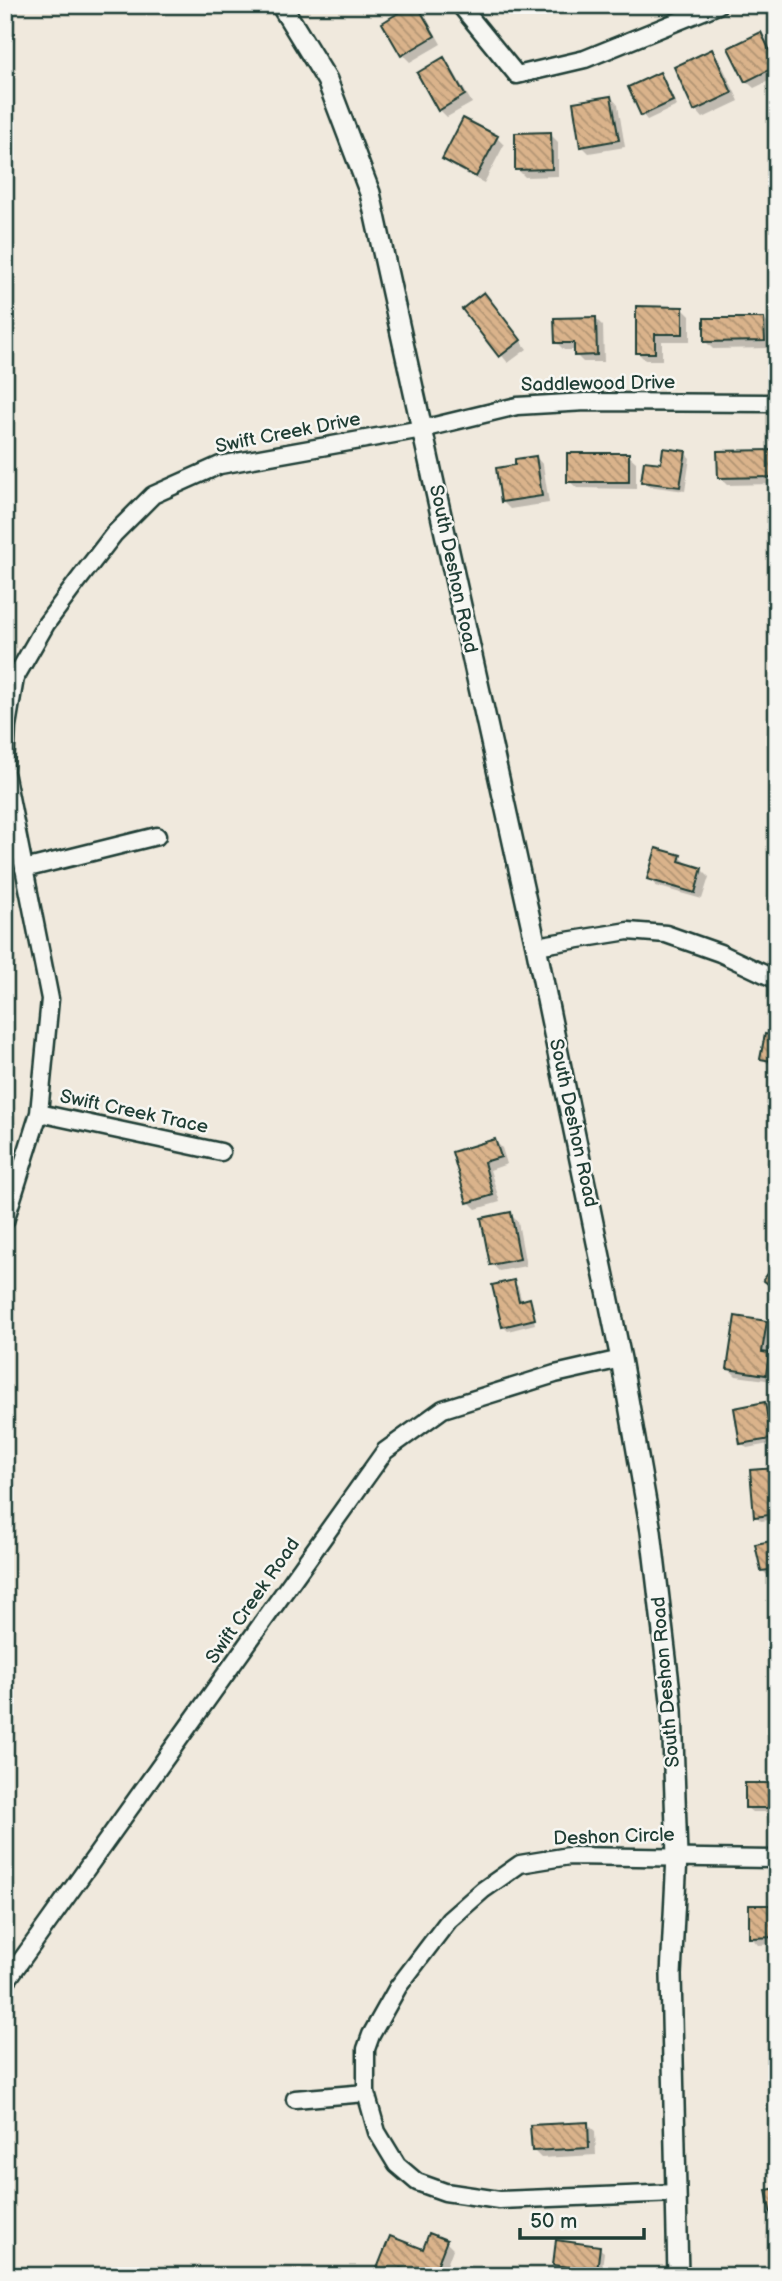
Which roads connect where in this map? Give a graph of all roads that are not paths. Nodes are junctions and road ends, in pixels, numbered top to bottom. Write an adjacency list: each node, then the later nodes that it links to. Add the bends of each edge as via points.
1 (281, 5): 5 (street, South Deshon Road, via 327,80 370,193)
2 (460, 5): 3 (street, via 517,75 585,59)
3 (719, 5)
4 (777, 403): 5 (street, Saddlewood Drive, via 517,406)
5 (422, 429): 6 (street, Swift Creek Drive, via 220,465 153,495 114,534 77,582 15,678); 9 (street, South Deshon Road)
6 (5, 771): 8 (street, Swift Creek Drive)
7 (157, 836): 8 (street)
8 (24, 869): 11 (street, Swift Creek Drive, via 50,999)
9 (536, 946): 10 (street, via 628,931 666,934); 14 (street, South Deshon Road)
10 (777, 980)
11 (38, 1113): 12 (street, Swift Creek Trace); 13 (street, Swift Creek Drive)
12 (221, 1152)
13 (5, 1221)
14 (621, 1359): 15 (street, South Deshon Road, via 651,1531 669,1683); 17 (street, Swift Creek Road, via 443,1409 385,1451)
15 (677, 1856): 16 (street, Deshon Circle); 18 (street, Deshon Circle, via 569,1856 520,1864 483,1890 449,1920 391,1999 366,2049); 20 (street, South Deshon Road, via 671,1975)
16 (777, 1858)
17 (5, 1983)
18 (366, 2093): 19 (street); 20 (street, Deshon Circle, via 377,2133 397,2165 417,2182 445,2192 499,2200)
19 (295, 2099)
20 (677, 2193): 21 (street, South Deshon Road)
21 (678, 2276)

